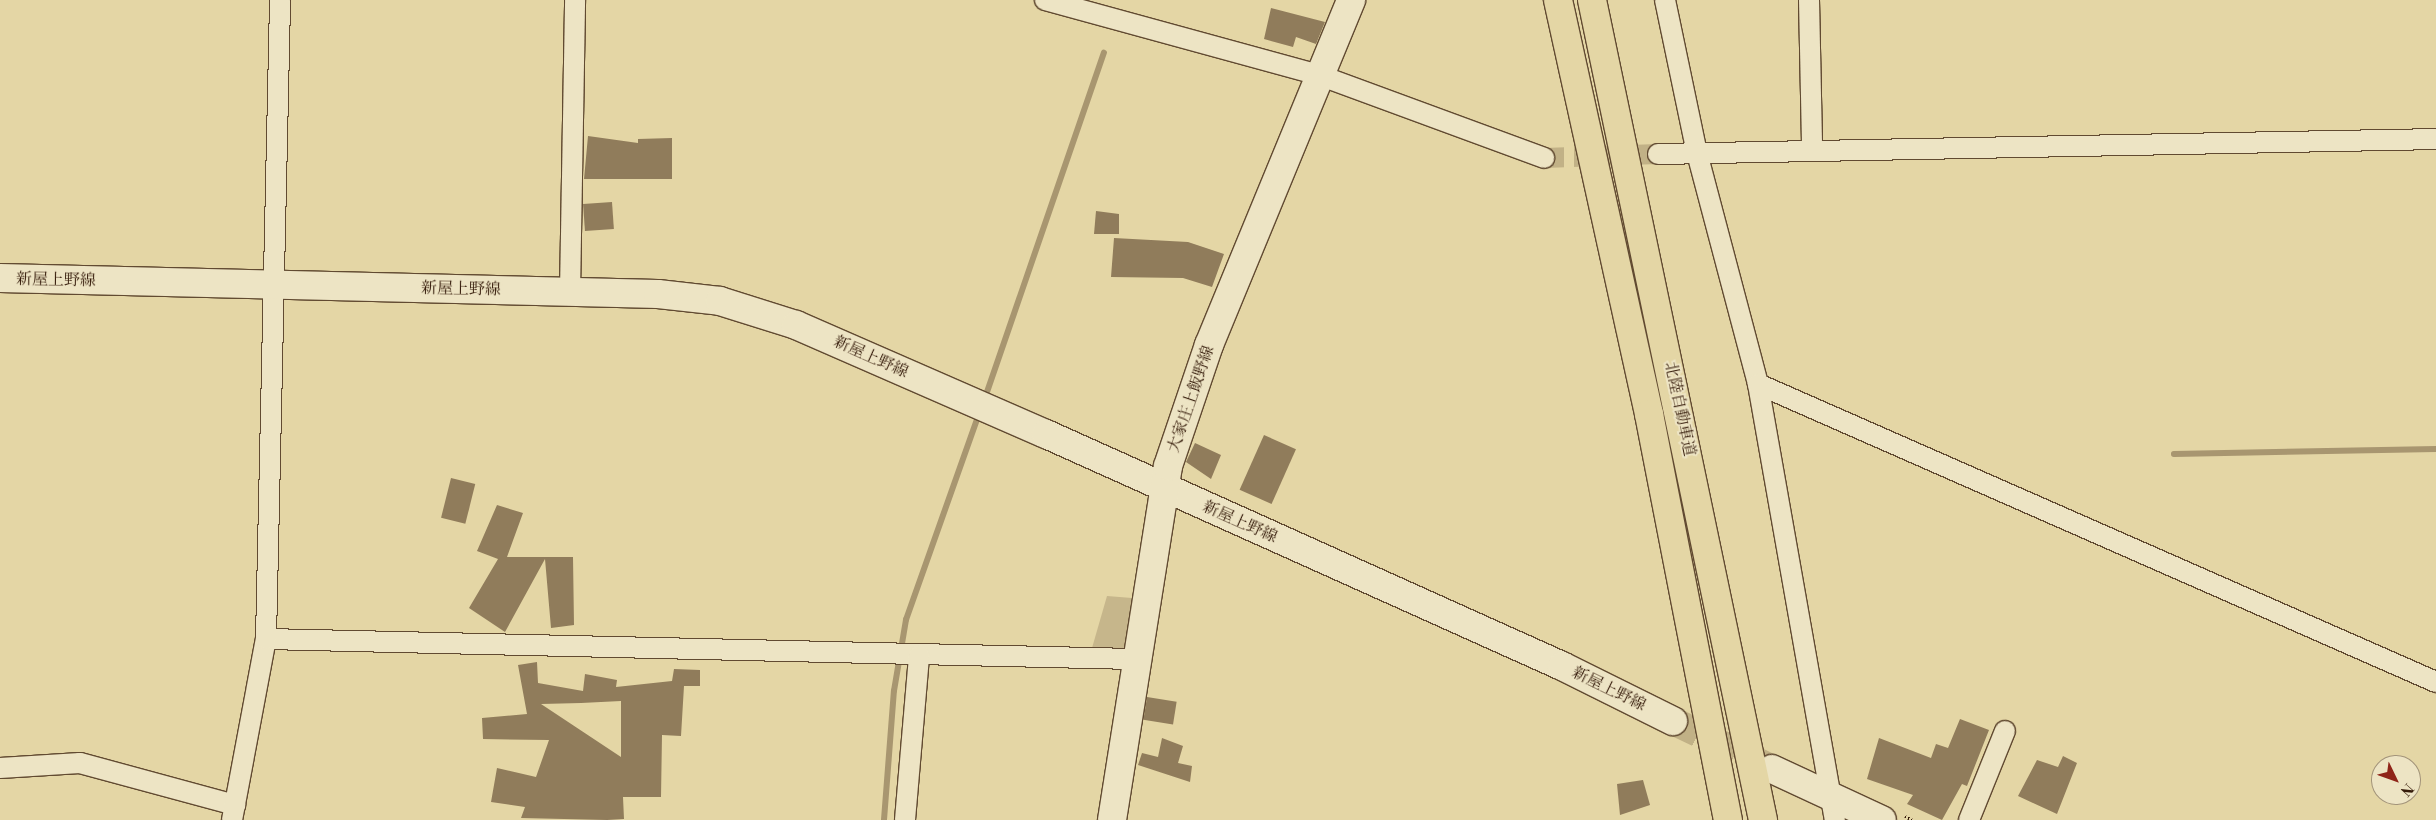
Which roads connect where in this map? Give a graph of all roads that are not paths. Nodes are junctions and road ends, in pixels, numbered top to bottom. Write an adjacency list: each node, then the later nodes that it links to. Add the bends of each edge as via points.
1 (280, 0): 16 (street)
2 (575, 0): 17 (street)
3 (1045, 0): 9 (street)
4 (1351, 0): 9 (main road, 大家庄上飯野線)
5 (1558, 0): 33 (highway, 北陸自動車道, via 1646,404)
6 (1592, 0): 34 (highway, 北陸自動車道)
7 (1665, 0): 12 (street)
8 (1808, 0): 11 (street)
9 (1319, 75): 14 (street); 19 (main road, 大家庄上飯野線, via 1209,345)
10 (2436, 139): 11 (street)
11 (1812, 149): 12 (street)
12 (1697, 152): 13 (street); 18 (street, via 1732,270)
13 (1658, 154)
14 (1544, 158)
15 (0, 278): 16 (main road, 新屋上野線)
16 (274, 285): 17 (main road, 新屋上野線); 20 (street)
17 (570, 292): 19 (main road, 新屋上野線, via 720,301 796,325)
18 (1758, 384): 23 (street); 28 (street)
19 (1164, 488): 22 (main road, 大家庄上飯野線); 24 (main road, 新屋上野線, via 1562,666)
20 (266, 638): 21 (street); 29 (street)
21 (919, 656): 22 (street); 31 (street)
22 (1135, 659): 32 (main road, 大家庄上飯野線)
23 (2436, 682)
24 (1673, 721)
25 (2005, 731): 35 (street)
26 (0, 768): 29 (street, via 80,763)
27 (1772, 769): 28 (main road)
28 (1833, 808): 30 (main road)
29 (234, 812)
30 (1891, 817)
31 (905, 820)
32 (1112, 820)
33 (1728, 820)
34 (1763, 820)
35 (1968, 820)

